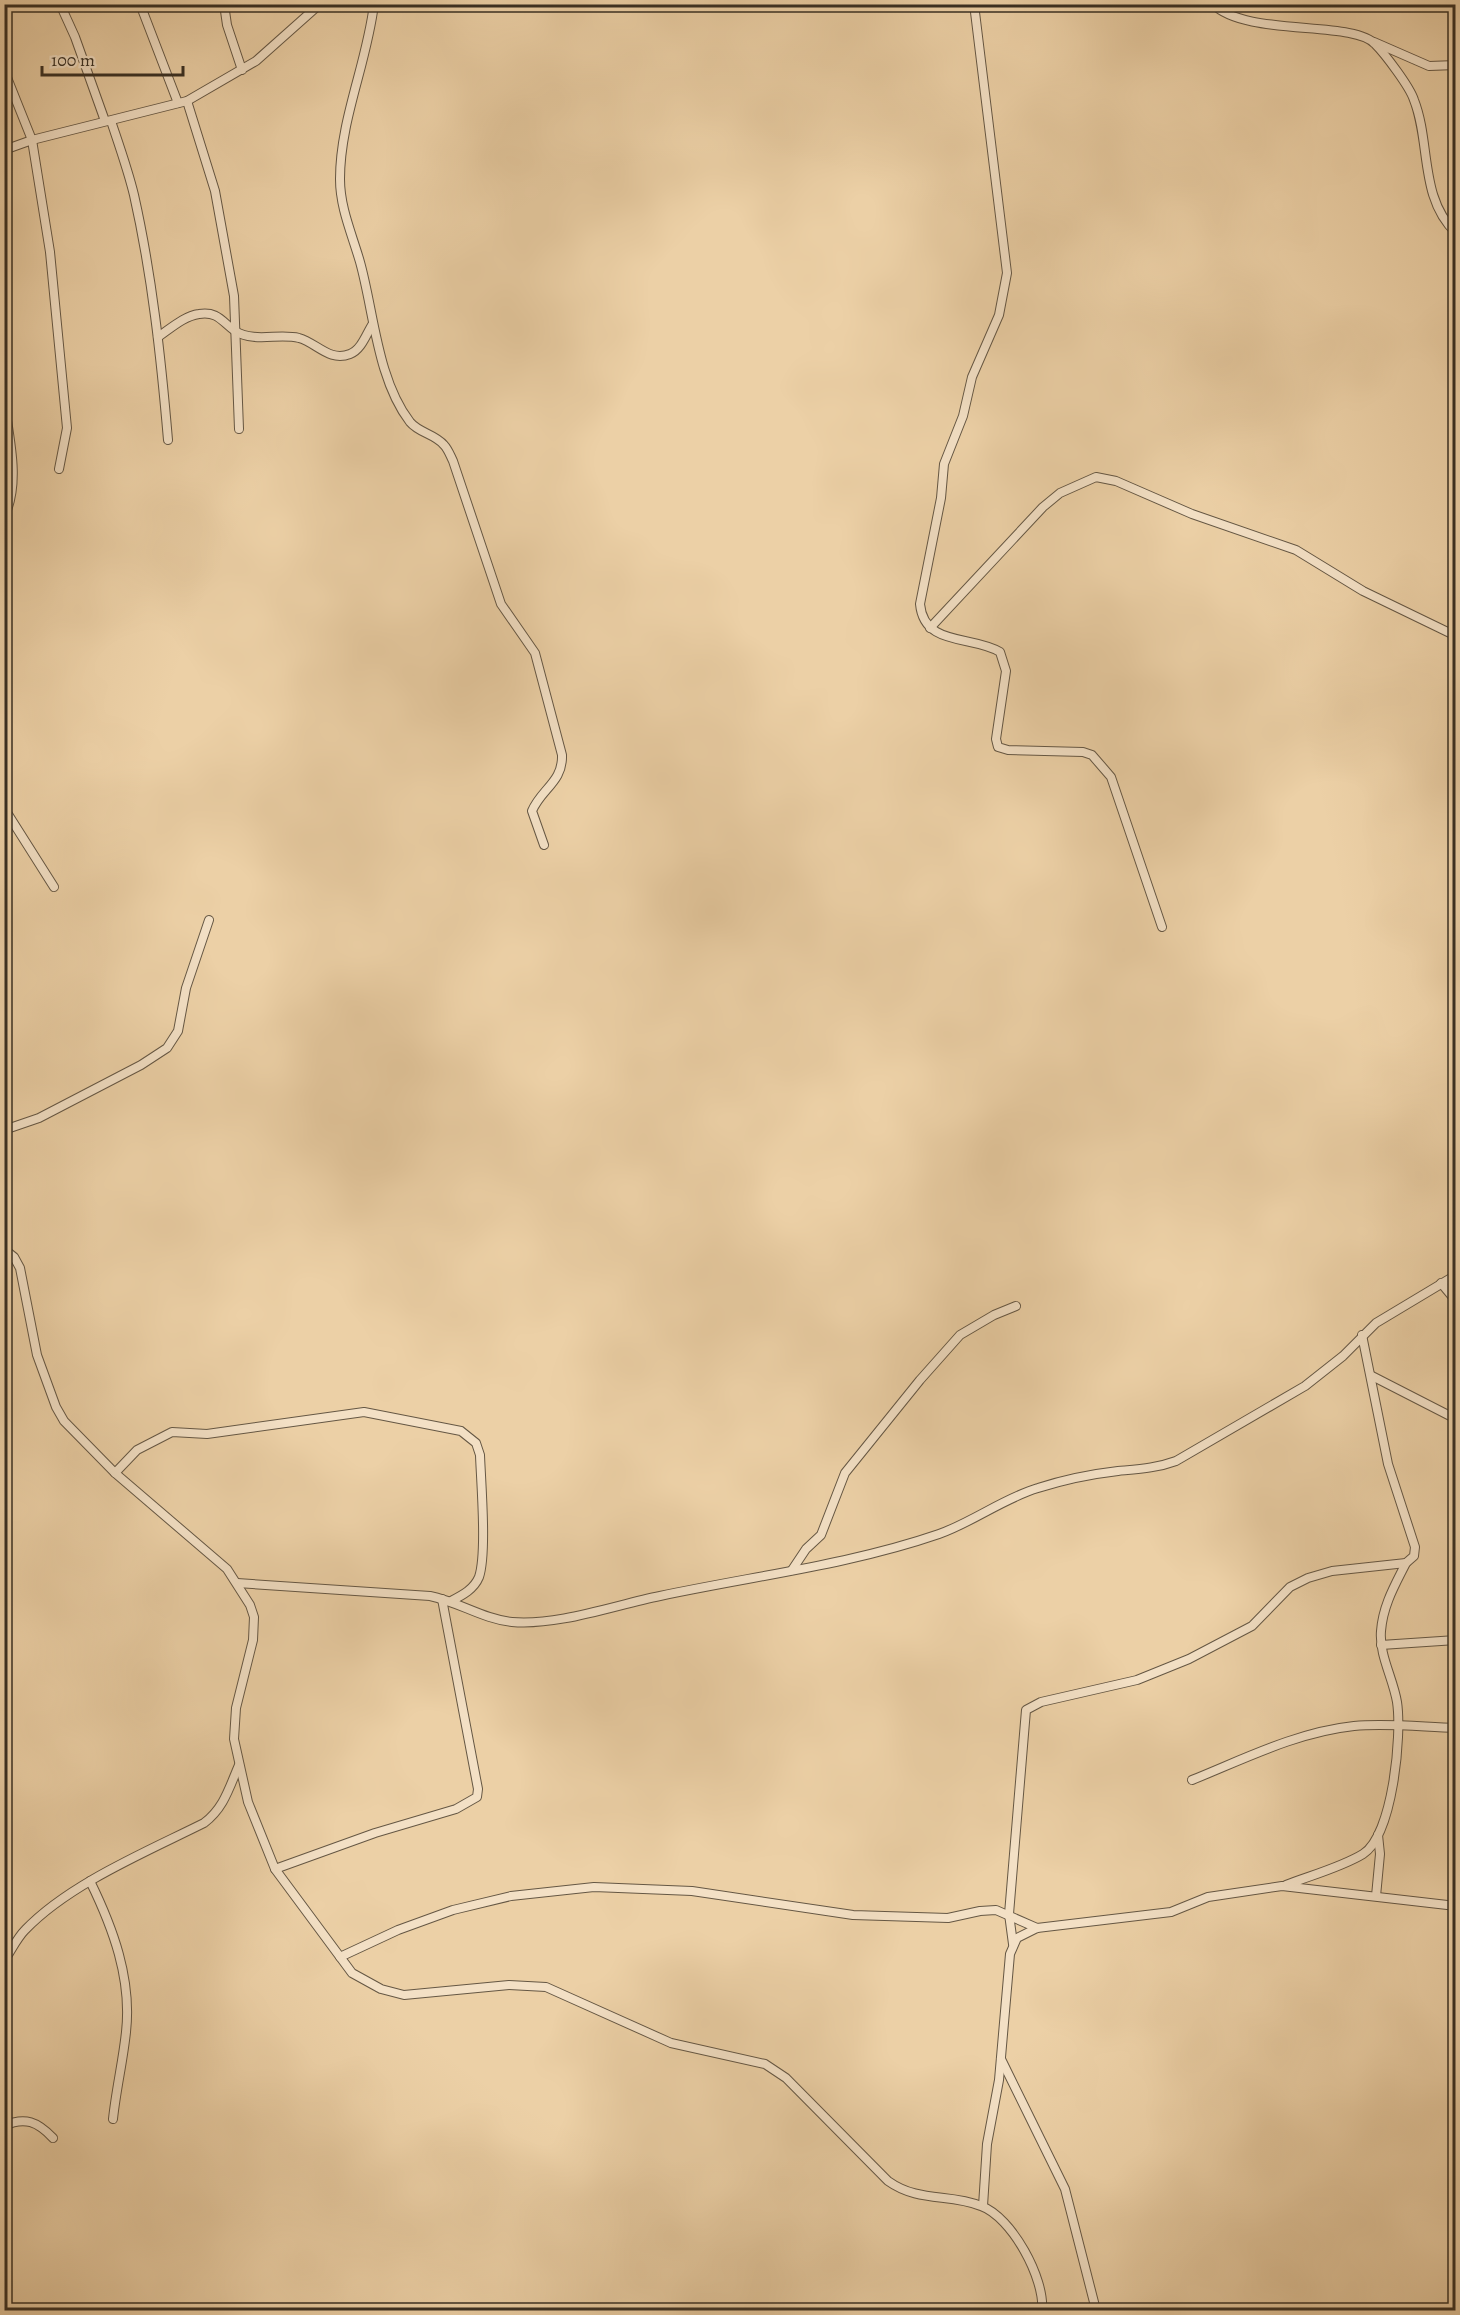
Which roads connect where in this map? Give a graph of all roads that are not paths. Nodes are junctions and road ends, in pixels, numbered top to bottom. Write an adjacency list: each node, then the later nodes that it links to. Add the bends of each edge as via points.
1 (60, 4): 13 (street)
2 (140, 4): 12 (street)
3 (224, 4): 11 (street)
4 (320, 4): 11 (street)
5 (374, 4): 17 (street, via 340,179 344,213 360,263)
6 (974, 4): 26 (street, via 1007,273 999,315 972,376 963,417 944,464 920,604 921,615)
7 (1213, 4): 8 (street, via 1232,16 1356,34)
8 (1374, 42): 9 (street, via 1429,66); 16 (street, via 1414,100 1429,184)
9 (1455, 65)
10 (4, 70): 14 (street)
11 (242, 70): 12 (street)
12 (182, 102): 13 (street); 18 (street, via 215,191 234,296)
13 (108, 121): 14 (street); 19 (street, via 134,193)
14 (32, 140): 15 (street); 24 (street, via 50,252 64,390 66,436)
15 (4, 150)
16 (1455, 233)
17 (372, 325): 18 (street, via 359,348 345,355 328,354 302,339 266,339); 29 (street, via 388,379 410,422 443,443 453,460 501,604 535,653 563,768 532,811)
18 (235, 330): 19 (street, via 215,315 199,314); 21 (street)
19 (158, 337): 22 (street)
20 (4, 402): 23 (street)
21 (239, 429)
22 (168, 440)
23 (8, 467): 25 (street, via 9,508)
24 (59, 469)
25 (4, 517)
26 (930, 628): 27 (street, via 1043,507 1060,493 1096,477 1137,488 1192,514 1296,549 1364,591); 32 (street, via 993,648 1004,659 1005,685 996,739 999,747 1083,752 1102,765 1111,777)
27 (1455, 636)
28 (4, 808): 30 (street)
29 (544, 845)
30 (54, 887)
31 (208, 920): 33 (street, via 186,988 178,1031 167,1048 39,1118)
32 (1162, 927)
33 (4, 1130)
34 (4, 1249): 42 (street, via 20,1268 37,1354 56,1407 64,1421)
35 (1455, 1275): 36 (street)
36 (1441, 1283): 37 (street); 39 (street)
37 (1455, 1301)
38 (1016, 1306): 44 (street, via 960,1335 920,1380 845,1473 821,1534)
39 (1362, 1335): 40 (street); 44 (street, via 1305,1386 1176,1461 1037,1488 942,1533)
40 (1372, 1377): 41 (street); 43 (street, via 1388,1464 1415,1547 1414,1556)
41 (1455, 1419)
42 (115, 1473): 45 (street, via 227,1569); 47 (street, via 137,1450 172,1432 207,1434 364,1412 460,1431 477,1443 480,1455 482,1550 478,1578 471,1590)
43 (1406, 1563): 49 (street, via 1385,1609); 60 (street, via 1332,1571 1308,1578 1290,1587 1252,1626 1189,1659 1137,1680 1041,1702 1026,1710)
44 (792, 1570): 47 (street, via 550,1620 513,1622)
45 (237, 1583): 46 (street); 52 (street, via 250,1605 255,1626 236,1708 234,1739)
46 (442, 1599): 47 (street); 55 (street, via 477,1797 456,1809)
47 (452, 1600)
48 (1455, 1640): 49 (street)
49 (1381, 1645): 50 (street, via 1391,1674)
50 (1398, 1726): 51 (street); 53 (street, via 1353,1726 1325,1731); 54 (street, via 1386,1813)
51 (1455, 1728)
52 (239, 1765): 55 (street, via 248,1802); 56 (street, via 217,1813)
53 (1191, 1780)
54 (1378, 1835): 57 (street, via 1364,1853); 58 (street)
55 (275, 1869): 63 (street)
56 (90, 1881): 64 (street, via 23,1931); 66 (street, via 116,1941 124,1991 127,2030)
57 (1282, 1886): 58 (street); 61 (street, via 1208,1898 1171,1912)
58 (1376, 1896): 59 (street)
59 (1455, 1906)
60 (1009, 1914): 61 (street); 62 (street); 63 (street, via 980,1911 948,1918 853,1915 692,1891 594,1887 481,1902 398,1930)
61 (1037, 1928): 62 (street)
62 (1013, 1944): 65 (street)
63 (340, 1957): 69 (street, via 352,1973 396,1993 509,1985 546,1988 671,2043 765,2064 786,2078 900,2190)
64 (4, 1961)
65 (1001, 2058): 69 (street, via 987,2144); 71 (street, via 1065,2189)
66 (113, 2119)
67 (4, 2126): 68 (street, via 15,2121 33,2122)
68 (53, 2138)
69 (983, 2206): 70 (street, via 1005,2227 1034,2266 1043,2295)
70 (1042, 2310)
71 (1096, 2310)

